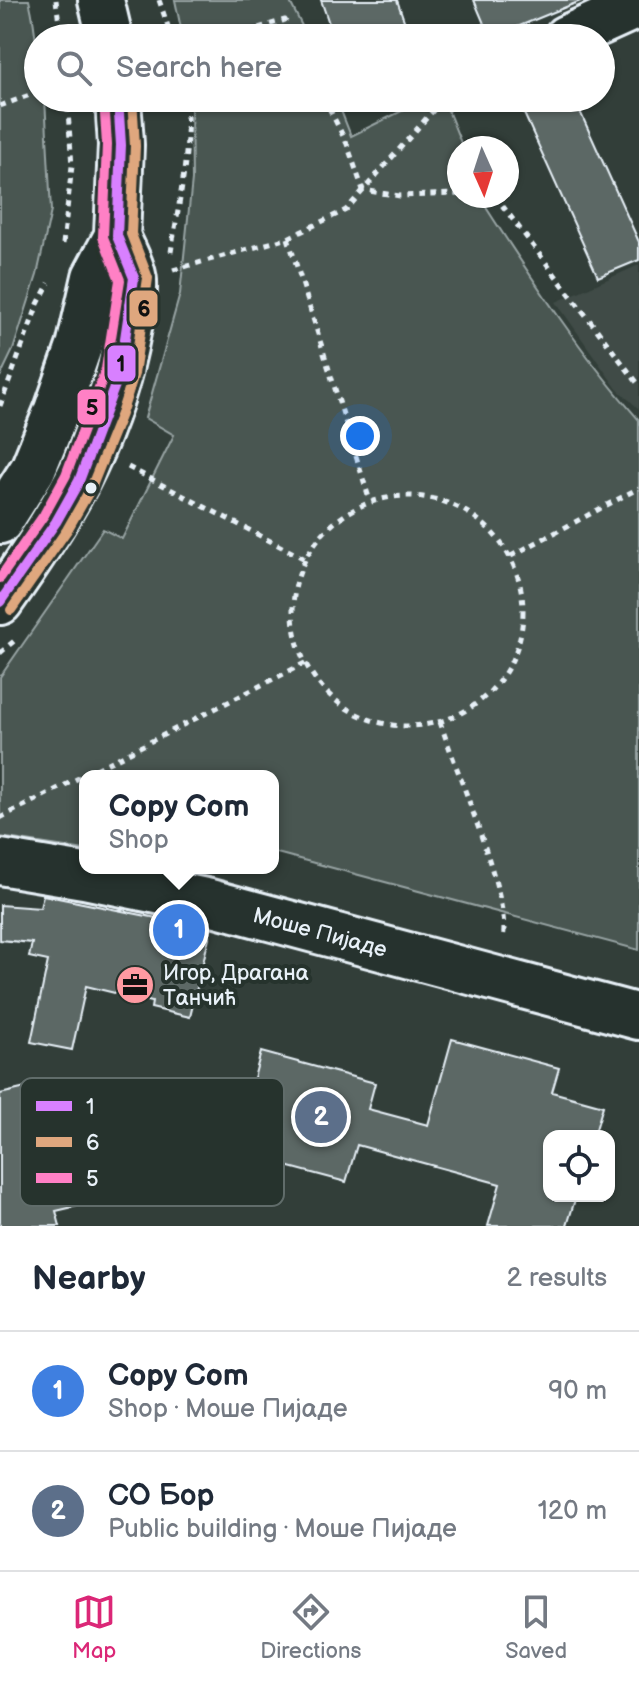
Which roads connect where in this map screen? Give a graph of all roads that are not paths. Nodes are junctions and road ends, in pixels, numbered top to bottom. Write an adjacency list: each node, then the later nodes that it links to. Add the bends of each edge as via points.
1 (101, 0): 3 (street)
2 (639, 5): 4 (street)
3 (107, 24)
4 (597, 24)
5 (119, 112): 6 (street)
6 (117, 236): 7 (street, via 95,277 79,347 39,454); 8 (street, via 134,278 120,372 79,481)
7 (0, 521)
8 (0, 602)
9 (0, 862): 10 (street, Моше Пијаде, via 206,901)
10 (639, 1017)

